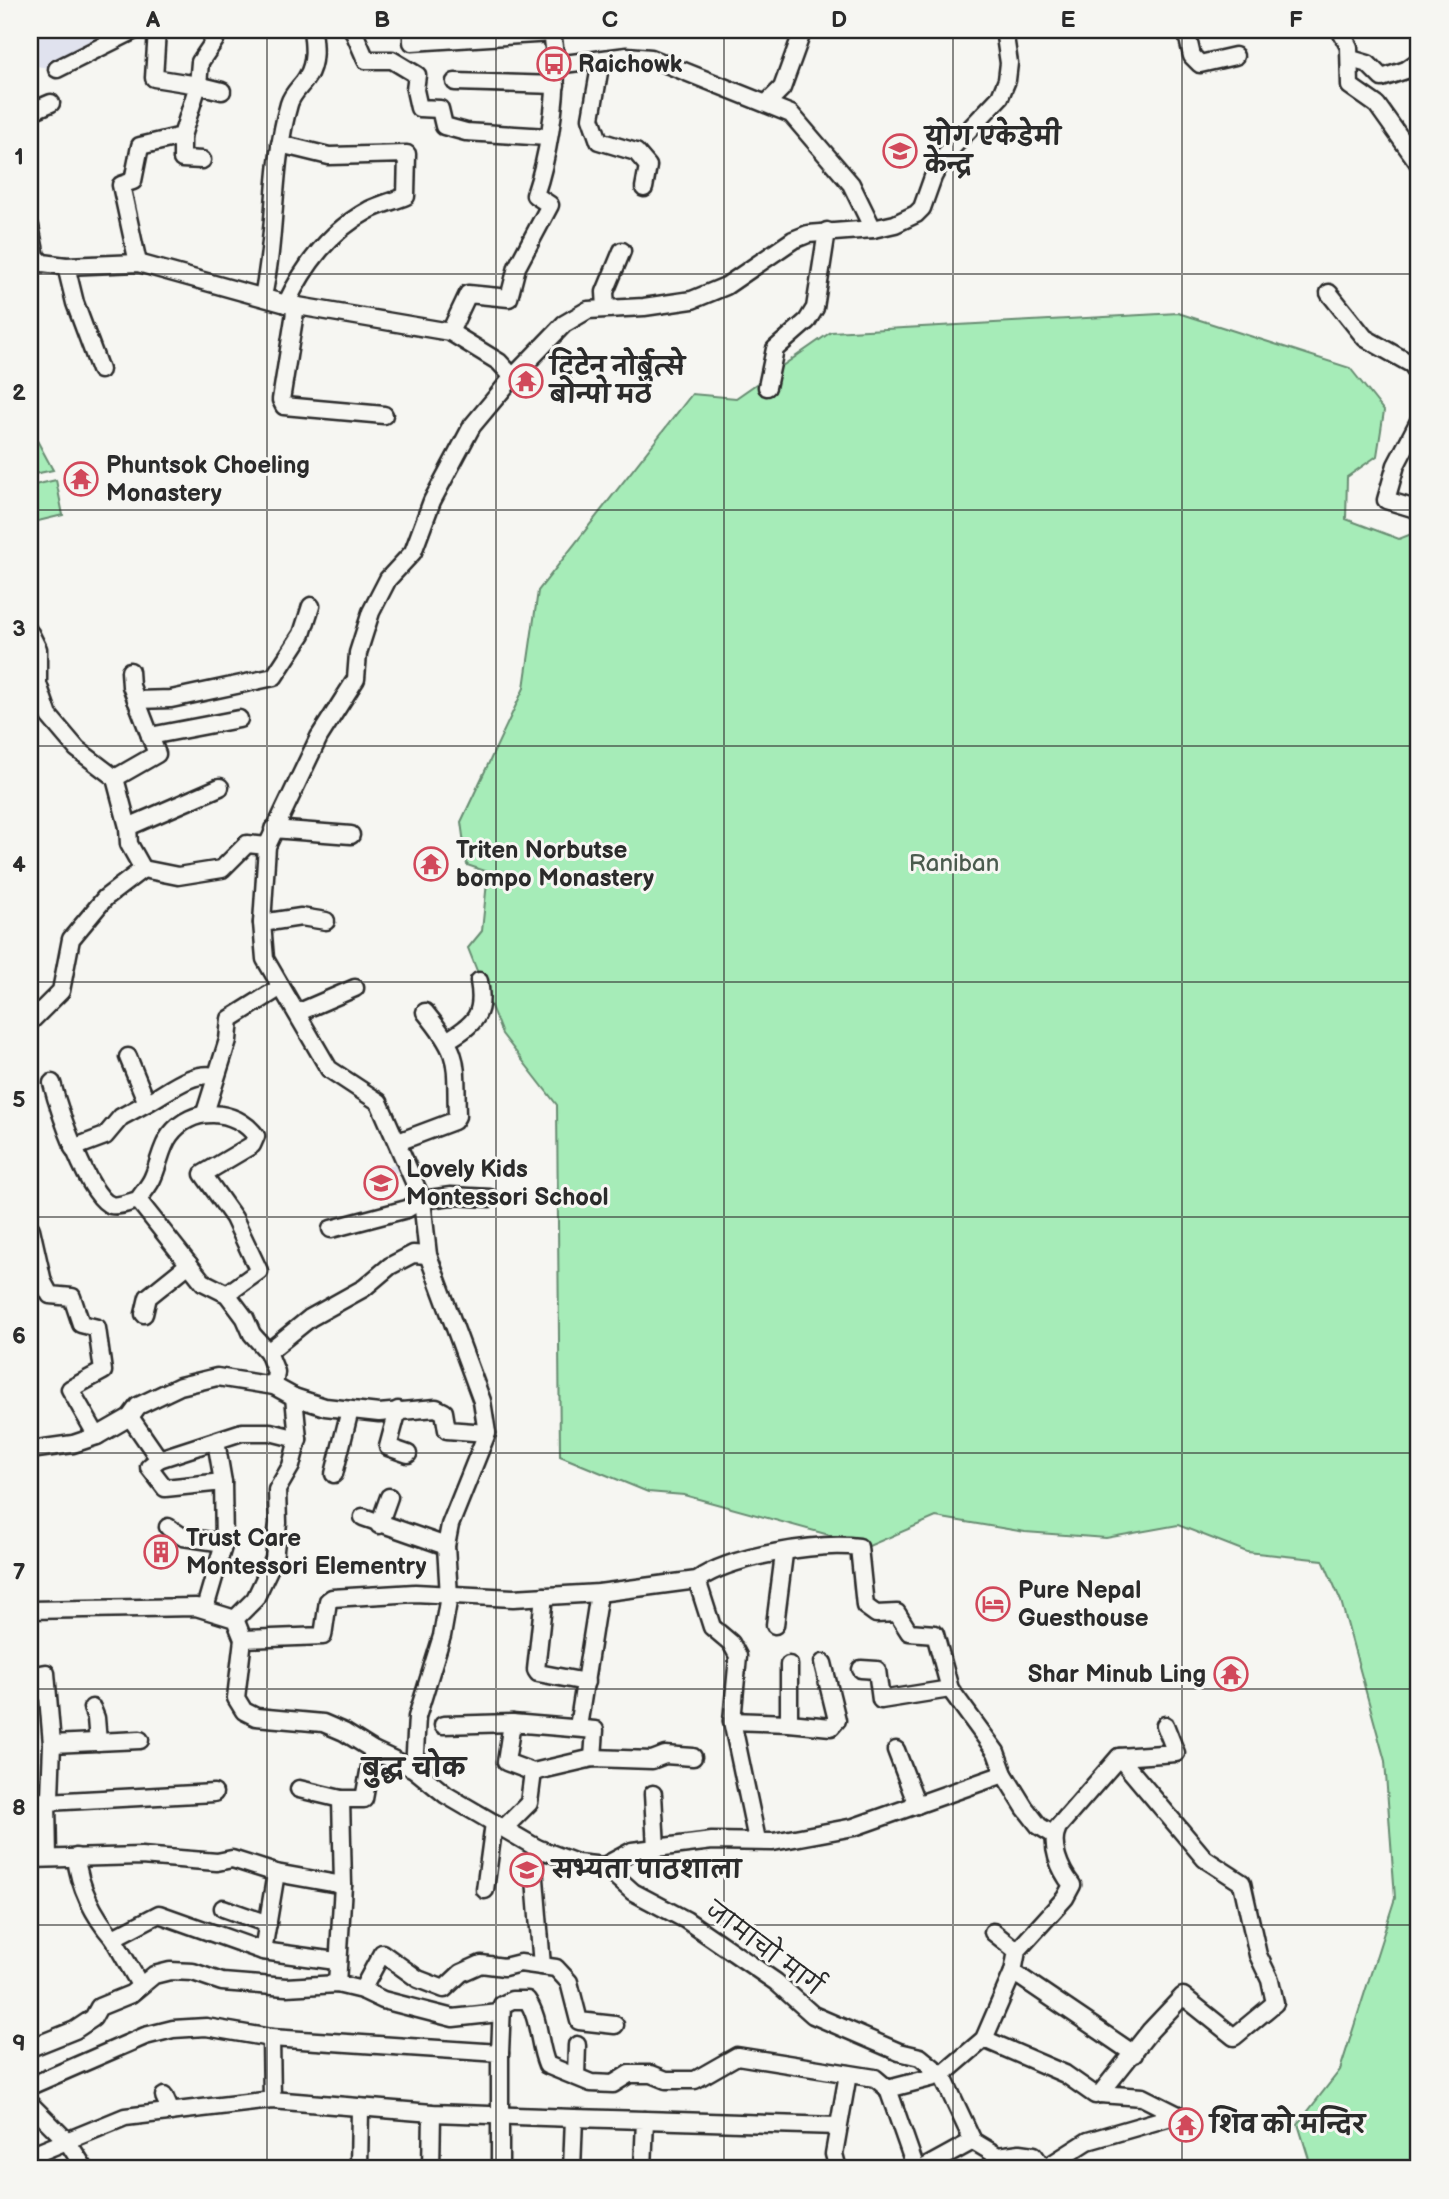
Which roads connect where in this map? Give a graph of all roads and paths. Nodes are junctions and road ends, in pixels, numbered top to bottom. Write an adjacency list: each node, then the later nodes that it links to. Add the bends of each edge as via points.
1 (135, 30): 17 (street)
2 (157, 30): 19 (street, via 154,78)
3 (214, 30): 19 (street, via 215,40 200,62)
4 (312, 30): 27 (street, via 314,52 308,76 290,100)
5 (353, 30): 26 (street, via 366,60 392,60 417,75 419,107 440,108 444,126 466,132)
6 (412, 30): 11 (street, via 412,42)
7 (1004, 30): 32 (street, via 1009,63 1000,97 945,155 916,215)
8 (1186, 30): 12 (street, via 1192,57 1200,64)
9 (1340, 30): 13 (street)
10 (800, 31): 23 (street, via 782,88)
11 (552, 32): 16 (street)
12 (1235, 55)
13 (1351, 59): 15 (street, via 1368,64 1381,78); 29 (street, via 1350,86 1377,106)
14 (601, 61): 16 (street); 23 (street, via 651,58); 30 (street, via 591,118 599,141 636,152 648,166)
15 (1419, 61)
16 (556, 65): 20 (street)
17 (57, 68)
18 (455, 82): 20 (street)
19 (198, 85): 21 (street); 25 (street)
20 (556, 85): 26 (street)
21 (222, 91)
22 (51, 103): 24 (street)
23 (767, 103): 32 (street, via 791,114 843,174)
24 (30, 112)
25 (183, 136): 28 (street, via 182,159); 35 (street, via 142,144 133,181 121,185)
26 (547, 137): 41 (street, via 535,195 550,205 517,267 509,298 468,294)
27 (280, 144): 38 (street); 39 (street, via 329,156 407,154 406,196 370,210 337,232 300,274)
28 (202, 160)
29 (1419, 164)
30 (644, 188)
31 (30, 226): 36 (street, via 39,261)
32 (873, 229): 33 (street)
33 (827, 231): 40 (street, via 793,240 726,286 692,300); 45 (street, via 815,309 775,349)
34 (622, 251): 40 (street, via 605,292)
35 (138, 262): 36 (street); 38 (street)
36 (66, 266): 42 (street)
37 (1329, 293): 44 (street, via 1365,338 1413,365)
38 (263, 296): 39 (street)
39 (291, 305): 41 (street); 46 (street, via 284,406)
40 (606, 308): 43 (street, via 588,310 564,324)
41 (450, 332): 43 (street, via 499,362)
42 (100, 370)
43 (513, 377): 59 (street, via 472,426 432,501 413,552 388,579 371,612 358,653 356,679 319,737)
44 (1419, 378)
45 (767, 387)
46 (384, 415)
47 (1419, 421): 48 (street, via 1396,466 1386,500)
48 (1419, 510)
49 (311, 606): 53 (street, via 302,634 274,677 171,699)
50 (30, 633): 52 (street, via 38,649)
51 (130, 671): 53 (street)
52 (34, 685): 56 (street, via 49,716 77,749)
53 (136, 700): 55 (street)
54 (239, 719): 55 (street)
55 (150, 736): 56 (street, via 157,754)
56 (115, 778): 58 (street)
57 (220, 787): 58 (street)
58 (128, 827): 62 (street, via 129,844)
59 (273, 829): 60 (street); 61 (street)
60 (351, 835)
61 (267, 846): 62 (street, via 247,844 222,869 178,876); 64 (street)
62 (143, 869): 70 (street, via 105,898 71,939 61,990)
63 (326, 921): 64 (street, via 301,918)
64 (262, 923): 66 (street, via 265,959)
65 (479, 981): 71 (street, via 483,1002 479,1013 468,1028)
66 (281, 987): 69 (street); 73 (street, via 230,1019)
67 (355, 988): 69 (street)
68 (425, 1012): 71 (street)
69 (297, 1013): 77 (street, via 329,1069 379,1102)
70 (30, 1022)
71 (448, 1040): 77 (street, via 457,1068 457,1116)
72 (128, 1057): 75 (street)
73 (215, 1076): 75 (street, via 205,1073); 76 (street)
74 (52, 1083): 78 (street)
75 (147, 1103): 78 (street, via 121,1117 105,1136)
76 (205, 1113): 80 (street, via 170,1135 153,1178); 87 (street, via 230,1117 256,1136 252,1145 203,1174 234,1218 259,1271)
77 (398, 1142): 81 (street)
78 (74, 1148): 80 (street, via 108,1204)
79 (490, 1198): 81 (street)
80 (138, 1200): 85 (street)
81 (422, 1200): 83 (street, via 407,1209); 84 (street)
82 (31, 1229): 86 (street)
83 (331, 1229)
84 (428, 1255): 89 (street, via 413,1254 390,1266 364,1288 310,1318); 95 (street, via 468,1356)
85 (189, 1264): 87 (street, via 203,1282); 88 (street, via 148,1297)
86 (36, 1284): 96 (street, via 51,1296 72,1297 81,1324 97,1328 103,1371 69,1389)
87 (227, 1294): 89 (street)
88 (144, 1314)
89 (268, 1352): 90 (street, via 276,1372)
90 (274, 1386): 91 (street); 94 (street, via 216,1377 180,1386 138,1406)
91 (294, 1397): 92 (street); 97 (street)
92 (350, 1410): 93 (street); 102 (street)
93 (398, 1410): 95 (street, via 436,1408 444,1412 447,1430); 100 (street, via 388,1447)
94 (130, 1417): 96 (street); 101 (street)
95 (487, 1433): 109 (street)
96 (97, 1436): 99 (street)
97 (298, 1440): 98 (street, via 270,1432 242,1432); 117 (street, via 291,1466 277,1490 274,1559 255,1599)
98 (216, 1441): 101 (street); 103 (street)
99 (30, 1450)
100 (408, 1454)
101 (159, 1460): 103 (street, via 149,1467 165,1488)
102 (334, 1474)
103 (223, 1482): 108 (street)
104 (389, 1497): 106 (street)
105 (363, 1517): 106 (street)
106 (379, 1525): 109 (street)
107 (168, 1527): 108 (street, via 183,1537)
108 (224, 1543): 115 (street)
109 (446, 1546): 113 (street)
110 (784, 1554): 111 (street, via 758,1555); 118 (street); 125 (street, via 859,1547 865,1606 876,1614 897,1613 909,1632 935,1634)
111 (697, 1580): 112 (street); 127 (street, via 712,1627 738,1656)
112 (599, 1593): 114 (street); 124 (street)
113 (449, 1596): 114 (street); 119 (street, via 415,1593 332,1598 323,1636); 141 (street, via 417,1717)
114 (544, 1597): 124 (street, via 536,1670)
115 (205, 1608): 116 (street); 117 (street)
116 (30, 1610)
117 (235, 1619): 119 (street)
118 (775, 1625)
119 (243, 1639): 136 (street, via 236,1698 244,1712 323,1723)
120 (823, 1663): 129 (street, via 837,1720 831,1727)
121 (789, 1665): 129 (street)
122 (861, 1669): 125 (street, via 877,1670 881,1700)
123 (30, 1676): 135 (street, via 47,1673)
124 (586, 1682): 132 (street)
125 (950, 1689): 143 (street, via 996,1752)
126 (92, 1708): 134 (street)
127 (732, 1721): 129 (street); 153 (street)
128 (512, 1723): 130 (street); 132 (street); 142 (street, via 506,1762)
129 (789, 1723)
130 (443, 1725)
131 (1165, 1726): 139 (street, via 1176,1754)
132 (578, 1727): 140 (street, via 596,1732)
133 (140, 1740): 134 (street)
134 (98, 1742): 135 (street)
135 (52, 1745): 149 (street)
136 (373, 1750): 141 (street); 147 (street, via 364,1799)
137 (896, 1750): 150 (street)
138 (693, 1757): 140 (street)
139 (1119, 1757): 152 (street); 182 (street, via 1205,1859 1242,1883 1258,1955 1275,2003 1234,2037 1183,1996)
140 (593, 1758): 142 (street)
141 (414, 1769): 151 (street, via 446,1795)
142 (533, 1772): 151 (street, via 529,1803)
143 (1004, 1774): 150 (street); 152 (street, via 1039,1826)
144 (299, 1789): 147 (street)
145 (214, 1793): 149 (street)
146 (653, 1794): 155 (street)
147 (341, 1799): 161 (street)
148 (30, 1800): 149 (street)
149 (47, 1802): 157 (street)
150 (917, 1805): 153 (street, via 854,1827 773,1842)
151 (499, 1826): 154 (street); 162 (street)
152 (1054, 1835): 168 (street, via 1059,1868 1072,1885)
153 (757, 1839): 155 (street)
154 (537, 1848): 159 (street, via 577,1863); 170 (street, via 534,1866)
155 (656, 1848): 159 (street, via 632,1851)
156 (76, 1857): 157 (street); 160 (street, via 217,1862 232,1858); 166 (street, via 94,1911)
157 (47, 1858): 158 (street)
158 (30, 1859)
159 (604, 1866): 184 (street, जामाचो मार्ग, via 633,1892 687,1920 766,1975 813,2015 920,2057)
160 (276, 1873): 161 (street); 164 (street)
161 (343, 1885): 169 (street)
162 (485, 1890)
163 (223, 1908): 164 (street)
164 (268, 1924): 167 (street)
165 (993, 1932): 168 (street)
166 (113, 1938): 167 (street, via 159,1914); 173 (street)
167 (263, 1951): 169 (street)
168 (1017, 1951): 171 (street)
169 (336, 1961): 172 (street)
170 (542, 1966): 174 (street, via 481,1964 461,1973 444,1989 418,1979 382,1953); 176 (street, via 556,1968 565,1976 579,2021)
171 (1013, 1972): 178 (street); 182 (street)
172 (337, 1984): 173 (street, via 286,1987 222,1982 193,1972 170,1971); 174 (street)
173 (140, 1985): 180 (street, via 131,1994 99,2007 93,2018 75,2030)
174 (362, 1990): 175 (street, via 453,2018)
175 (499, 2013): 181 (street); 185 (street, via 502,2005 512,2000 527,2000 534,2010 547,2065)
176 (615, 2025)
177 (271, 2038): 181 (street); 186 (street, via 206,2028 173,2029 145,2036); 190 (street)
178 (984, 2039): 184 (street); 188 (street)
179 (577, 2045): 185 (street)
180 (30, 2048)
181 (500, 2053): 195 (street)
182 (1134, 2054): 188 (street)
183 (848, 2074): 185 (street, via 737,2056 695,2080 629,2074 613,2084 602,2084); 187 (street, via 875,2078); 198 (street)
184 (942, 2075): 187 (street); 200 (street)
185 (576, 2077)
186 (30, 2086)
187 (888, 2089): 209 (street)
188 (1100, 2094): 211 (street, via 1142,2097 1178,2115 1088,2141)
189 (164, 2096): 193 (street)
190 (272, 2100): 192 (street); 193 (street)
191 (30, 2104): 199 (street)
192 (360, 2109): 194 (street); 203 (street)
193 (171, 2112): 199 (street, via 125,2117)
194 (432, 2113): 195 (street); 204 (street)
195 (500, 2115): 196 (street); 205 (street)
196 (574, 2118): 197 (street); 206 (street)
197 (645, 2120): 198 (street); 207 (street)
198 (838, 2126): 208 (street, via 834,2154)
199 (67, 2141): 201 (street); 202 (street)
200 (973, 2141): 210 (street); 211 (street, via 998,2156 1034,2155)
201 (30, 2156)
202 (85, 2169)
203 (359, 2169)
204 (431, 2169)
205 (500, 2169)
206 (572, 2169)
207 (643, 2169)
208 (838, 2169)
209 (916, 2169)
210 (922, 2169)
211 (1044, 2169)

